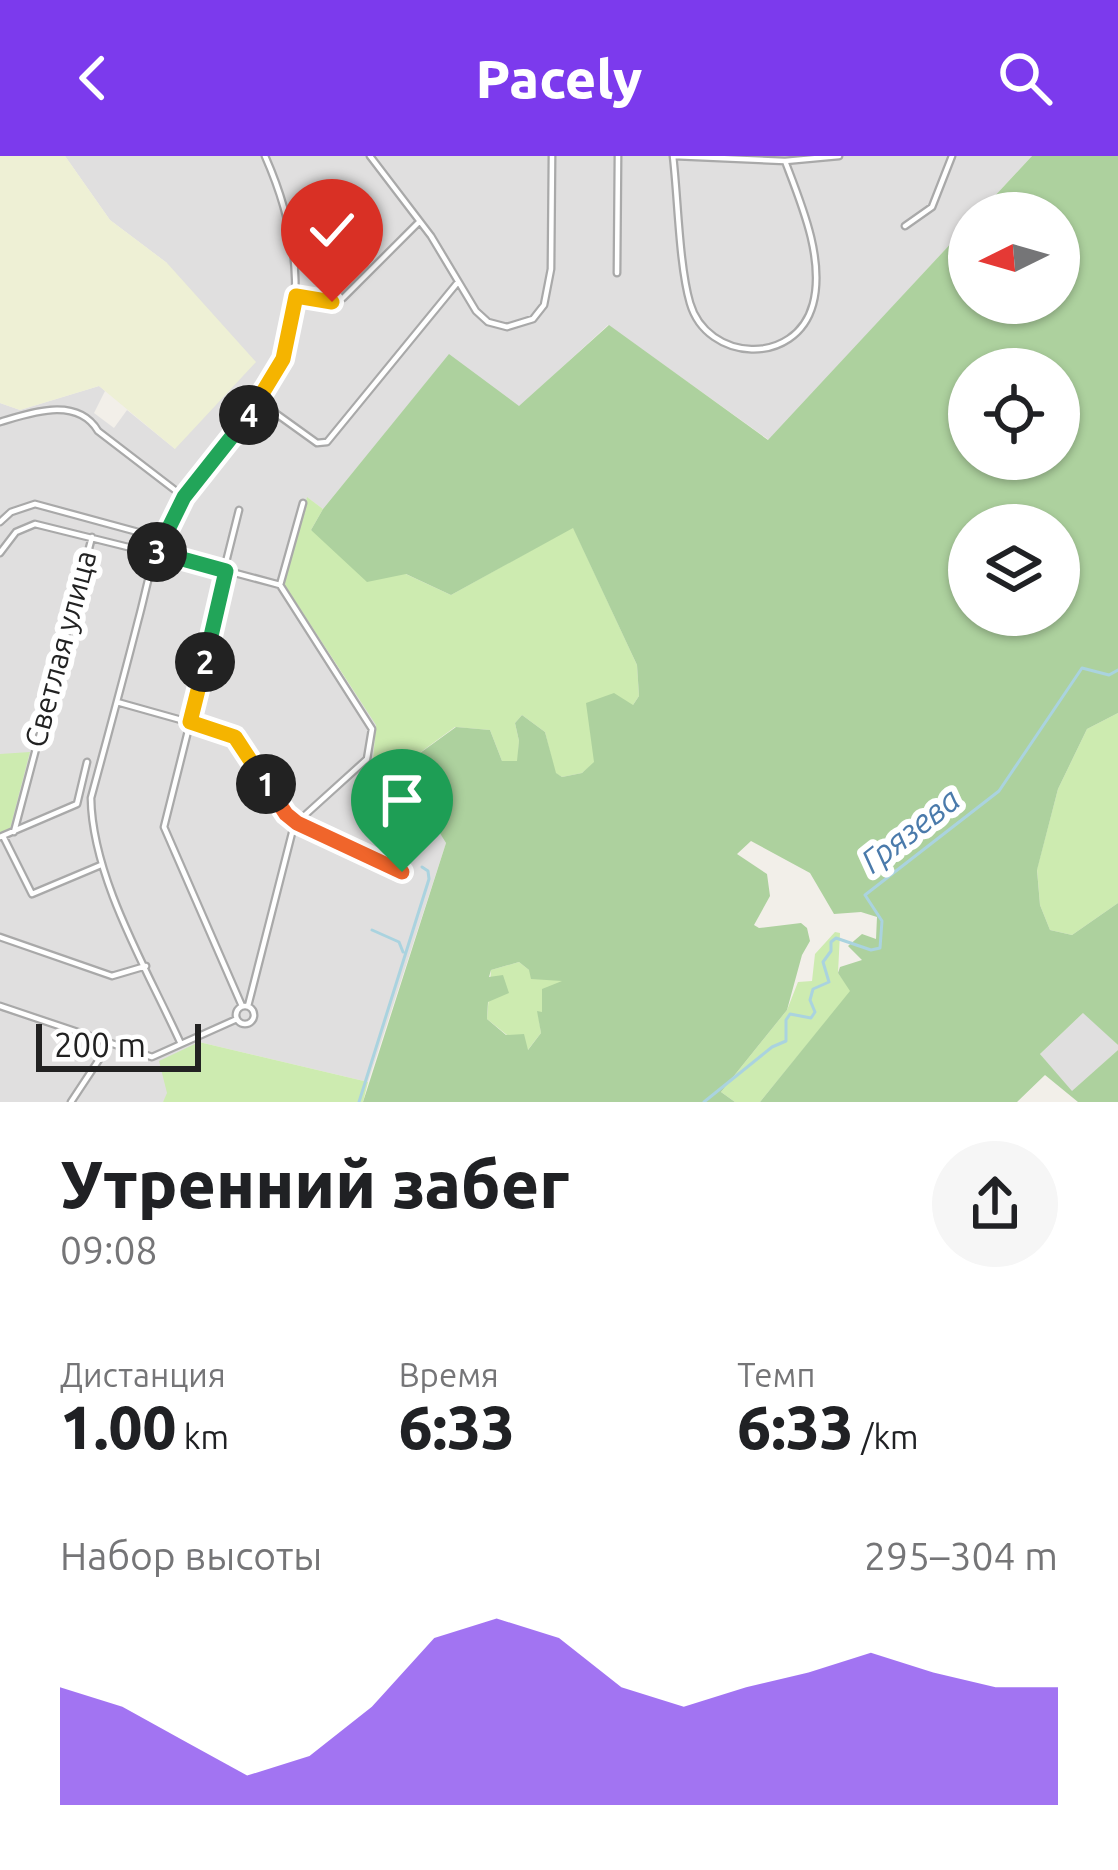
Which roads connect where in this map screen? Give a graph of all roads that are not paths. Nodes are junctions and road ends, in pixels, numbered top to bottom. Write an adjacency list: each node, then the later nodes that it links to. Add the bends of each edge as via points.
1 (266, 156): 14 (street, via 292,238)
2 (370, 156): 10 (street)
3 (552, 156): 13 (street, via 551,269 539,314 517,326 488,322)
4 (618, 156): 12 (street)
5 (673, 156): 8 (street); 9 (street, via 690,304 710,334 744,350 788,339 814,299 808,226)
6 (839, 156): 9 (street)
7 (952, 156): 11 (street, via 932,207)
8 (739, 158): 9 (street)
9 (784, 161)
10 (420, 221): 13 (street); 14 (street, via 344,298)
11 (905, 226)
12 (617, 273)
13 (458, 282): 15 (street, via 327,442 316,443)
14 (296, 296): 15 (street, via 283,359)
15 (260, 402): 17 (street)
16 (0, 422): 17 (street, via 50,409 88,418)
17 (184, 497): 22 (street)
18 (303, 502): 27 (street)
19 (239, 510): 26 (street)
20 (0, 522): 22 (street, via 35,504)
21 (92, 537): 23 (street); 25 (street, via 35,524); 32 (street, Светлая улица)
22 (160, 538): 24 (street)
23 (140, 550)
24 (157, 552): 26 (street); 28 (street)
25 (0, 553)
26 (226, 571): 27 (street); 29 (street)
27 (280, 585): 31 (street, via 371,724 367,759)
28 (117, 702): 29 (street); 34 (street, via 92,798)
29 (190, 722): 31 (street, via 235,737); 39 (street, via 164,827)
30 (87, 762): 32 (street, via 77,804)
31 (297, 823): 35 (street); 39 (street)
32 (14, 832): 33 (street)
33 (2, 837): 34 (street, via 32,894)
34 (101, 866): 37 (street)
35 (402, 872)
36 (0, 937): 37 (street, via 112,976)
37 (146, 966): 42 (street)
38 (0, 1006): 41 (street)
39 (245, 1006): 40 (street); 40 (street, via 252,1022)
40 (237, 1019): 42 (street)
41 (110, 1043): 42 (street, via 152,1057); 43 (street)
42 (181, 1045)
43 (71, 1102)

